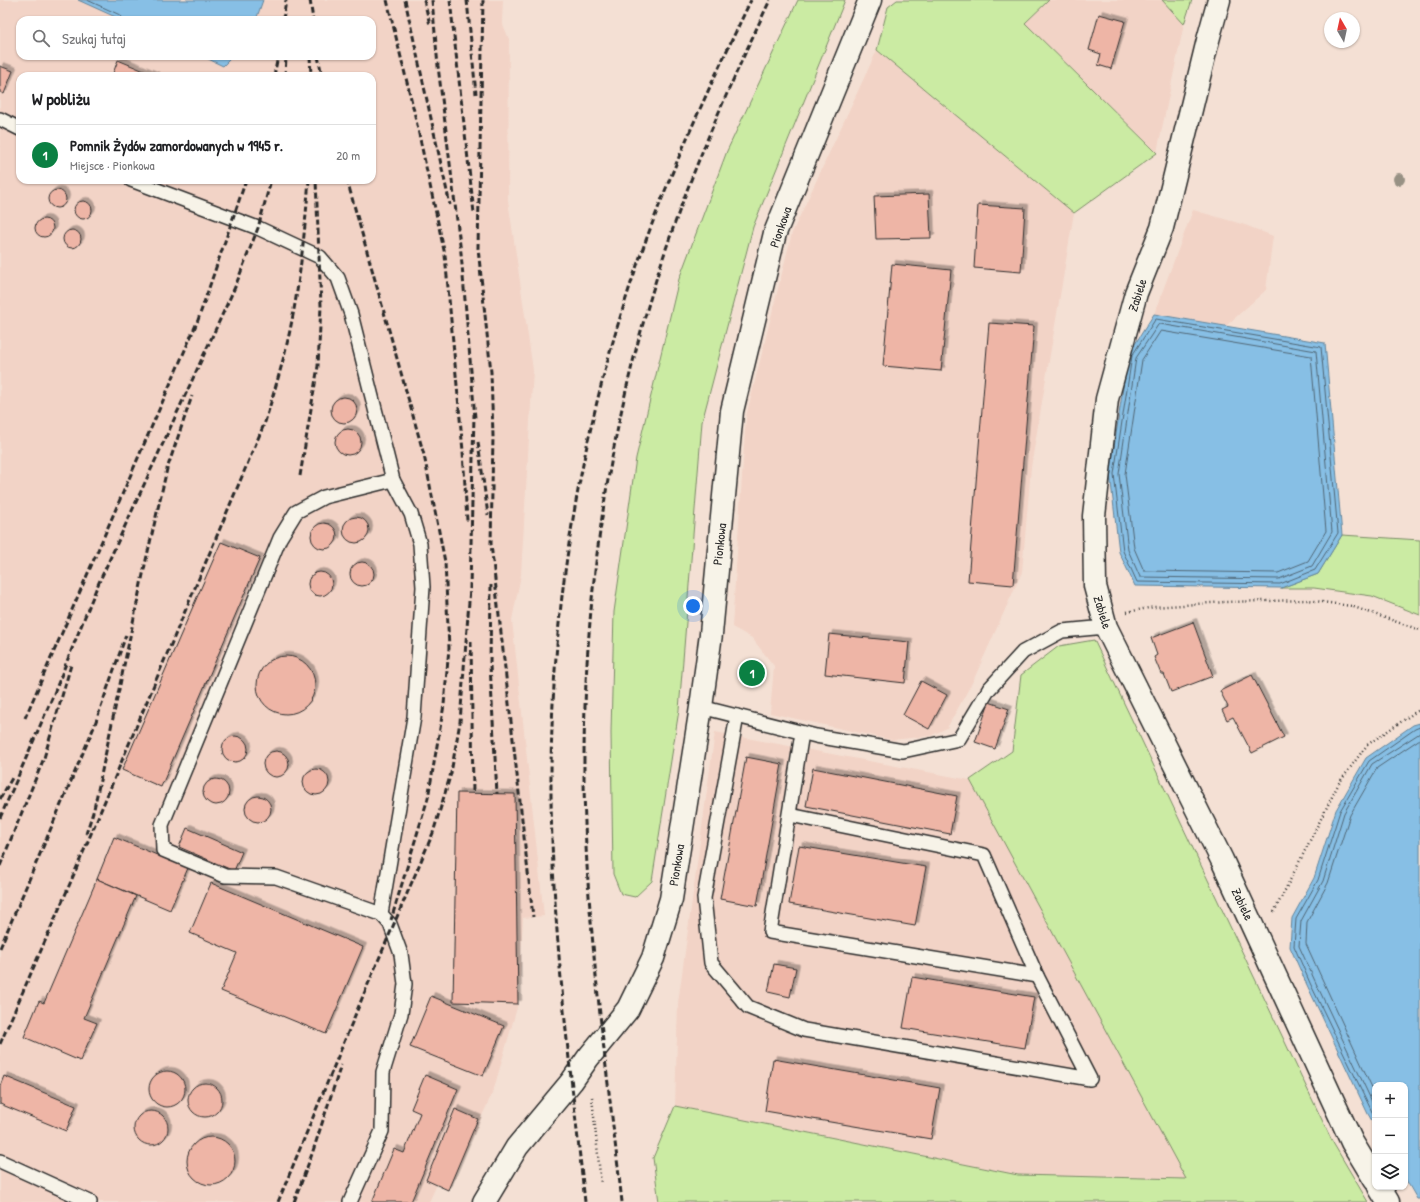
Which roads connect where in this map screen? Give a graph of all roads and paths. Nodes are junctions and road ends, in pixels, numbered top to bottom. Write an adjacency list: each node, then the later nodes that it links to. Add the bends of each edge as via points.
1 (870, 0): 9 (street, Pionkowa, via 776,233 732,411 711,634)
2 (1219, 0): 7 (street, Zabiele, via 1162,228 1136,293 1107,399 1094,516 1095,586)
3 (0, 119): 4 (lane)
4 (16, 127)
5 (142, 184): 6 (lane, via 258,228 320,257 338,278 351,314)
6 (394, 480): 14 (lane, via 411,514 420,544 423,587 414,717); 14 (lane, via 324,497 296,512 280,538 162,825 163,850 225,876 276,877)
7 (1106, 627): 8 (path, via 1114,614 1154,607 1308,600 1351,606); 12 (lane, via 1062,631 1023,652 988,689 959,739 903,751); 15 (street, Zabiele)
8 (1420, 630)
9 (701, 707): 11 (lane); 17 (street, Pionkowa, via 671,899 653,958 628,1009)
10 (1420, 710): 15 (path, via 1367,745 1338,783)
11 (737, 716): 12 (lane); 16 (lane, via 704,898 711,963 748,1007 804,1030 1090,1079)
12 (802, 733): 13 (lane)
13 (790, 815): 16 (lane, via 984,854); 16 (lane, via 770,932)
14 (380, 914): 23 (lane, via 390,924 401,954 405,984 401,1014 383,1072 382,1131)
15 (1260, 941): 19 (street, Zabiele, via 1352,1142)
16 (1037, 976)
17 (588, 1058): 20 (path); 24 (street, Pionkowa, via 518,1147)
18 (0, 1162): 22 (lane)
19 (1372, 1175)
20 (601, 1184)
21 (1381, 1190): 25 (street)
22 (90, 1202)
23 (350, 1202)
24 (484, 1202)
25 (1388, 1202)

